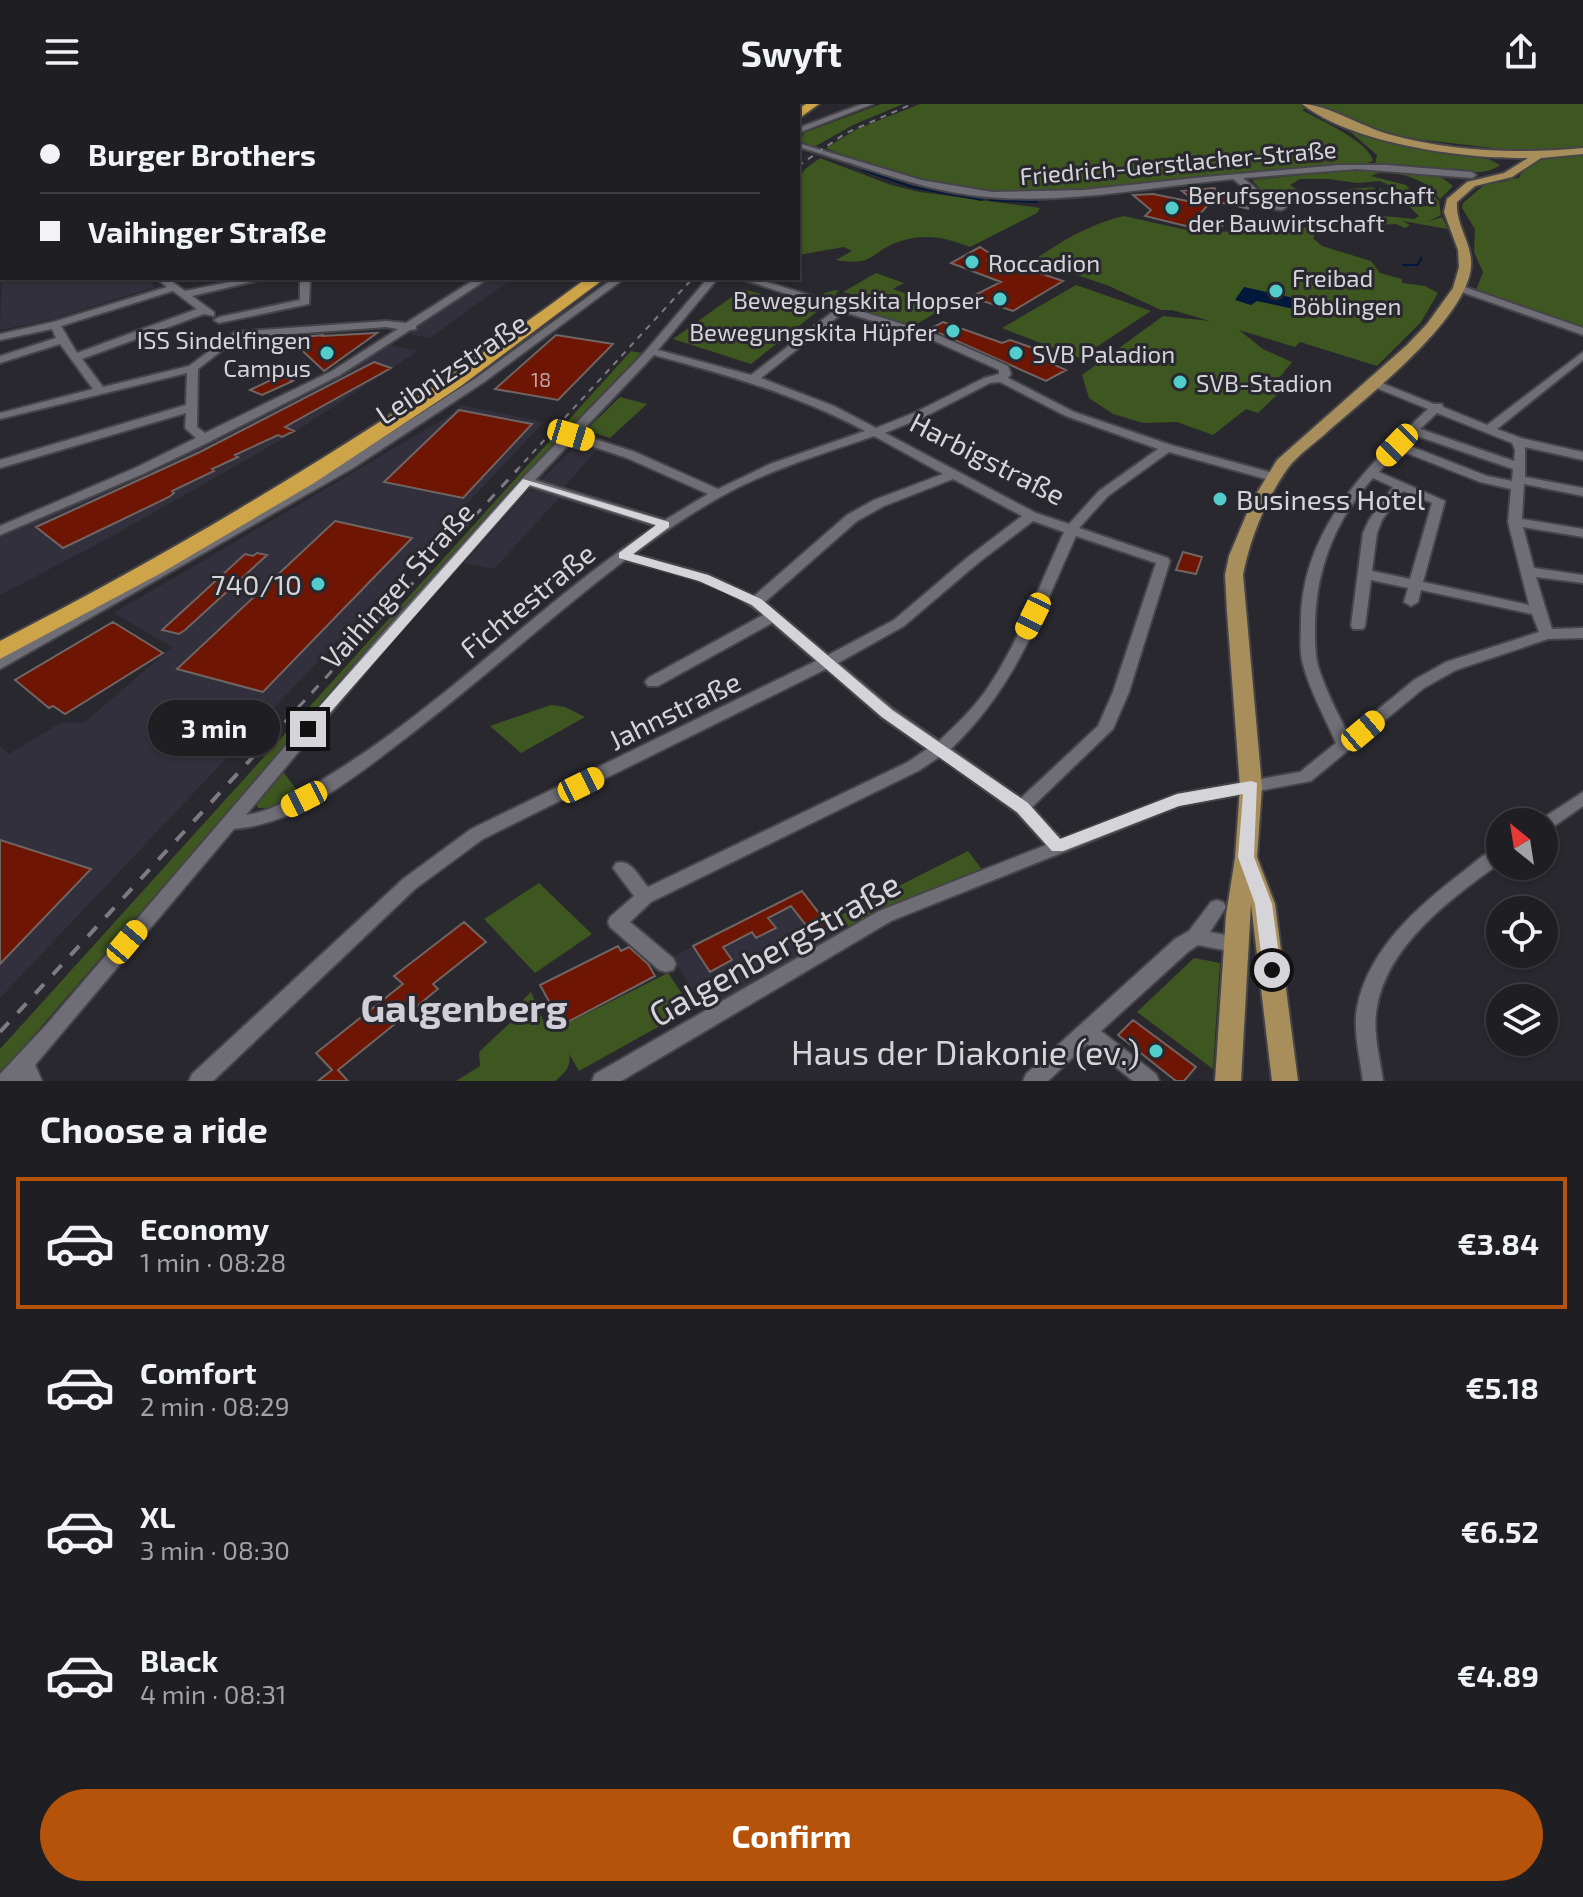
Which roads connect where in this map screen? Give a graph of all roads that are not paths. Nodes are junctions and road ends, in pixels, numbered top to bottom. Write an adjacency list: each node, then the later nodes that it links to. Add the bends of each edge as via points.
1 (869, 104): 4 (street)
2 (1295, 104): 8 (main road, via 1370,135)
3 (1307, 104): 8 (main road, via 1346,124 1394,138)
4 (800, 130)
5 (800, 146): 10 (street, Friedrich-Gerstlacher-Straße, via 909,181 991,195 1059,195)
6 (1583, 153): 7 (main road); 8 (main road)
7 (1536, 157): 8 (main road); 9 (main road)
8 (1507, 158): 9 (main road); 11 (main road, via 1492,172)
9 (1519, 168): 11 (main road, via 1508,175)
10 (1235, 176): 11 (street, Friedrich-Gerstlacher-Straße, via 1350,167); 12 (street)
11 (1463, 180): 22 (main road, via 1450,212 1464,250)
12 (1268, 202)
13 (163, 280): 23 (street)
14 (251, 280): 23 (street)
15 (305, 280): 26 (street, via 305,302)
16 (481, 280): 28 (street)
17 (584, 280): 81 (highway, via 446,383 274,492)
18 (594, 280): 82 (highway, via 476,369 325,468)
19 (617, 280): 83 (street, Leibnizstraße, via 436,410 306,491)
20 (711, 280): 33 (street, Vaihinger Straße)
21 (750, 280): 25 (street)
22 (1459, 288): 29 (street); 40 (main road, via 1432,327)
23 (177, 292): 24 (street); 27 (street)
24 (205, 310): 26 (street); 35 (street)
25 (841, 310): 38 (street); 39 (street, via 970,351 1004,368)
26 (219, 320): 30 (street)
27 (55, 325): 31 (street); 32 (street)
28 (412, 327): 30 (street, via 386,324); 49 (street, via 336,373)
29 (1583, 332)
30 (235, 335): 37 (street)
31 (0, 337)
32 (62, 340): 35 (street); 36 (street)
33 (651, 351): 38 (street, Harbigstraße); 48 (street, Vaihinger Straße)
34 (1583, 355): 45 (street)
35 (75, 358): 41 (street)
36 (0, 360)
37 (193, 368): 41 (street); 43 (street)
38 (753, 379): 47 (street, Harbigstraße)
39 (1002, 379): 47 (street, Fichtestraße, via 988,380); 52 (street, via 1070,414)
40 (1373, 383): 42 (street); 57 (main road)
41 (100, 391): 44 (street)
42 (1438, 406): 45 (street); 46 (street)
43 (193, 407): 49 (street, via 191,428); 54 (street)
44 (0, 416)
45 (1489, 429): 50 (street)
46 (1412, 430): 51 (street); 58 (street)
47 (878, 431): 56 (street, Harbigstraße); 62 (street, Fichtestraße, via 802,455)
48 (571, 435): 59 (street, Vaihinger Straße); 62 (street)
49 (205, 439): 67 (street)
50 (1517, 441): 53 (street); 58 (street)
51 (1397, 445): 55 (street); 58 (street, via 1484,479)
52 (1167, 448): 57 (street); 66 (street, via 1100,493)
53 (1583, 456)
54 (0, 464)
55 (1371, 473): 60 (street); 86 (street, via 1327,533 1312,569 1305,609 1310,665)
56 (954, 474): 63 (street, Harbigstraße); 74 (street, via 852,518)
57 (1273, 477): 88 (main road, via 1246,531 1234,575)
58 (1518, 477): 61 (street); 64 (street)
59 (527, 481): 65 (street); 92 (street, Vaihinger Straße)
60 (1401, 485): 71 (street, via 1370,533); 73 (street, via 1439,501)
61 (1583, 492)
62 (717, 493): 65 (street, Fichtestraße)
63 (1031, 516): 66 (street, Harbigstraße); 84 (street, Jahnstraße, via 899,623)
64 (1515, 522): 68 (street); 70 (street)
65 (665, 524): 69 (street, Fichtestraße)
66 (1072, 529): 87 (street, via 1002,681); 90 (street, Harbigstraße, via 1163,561 1105,729)
67 (0, 531)
68 (1583, 533)
69 (623, 555): 74 (street, via 704,578); 92 (street, Fichtestraße, via 450,696 328,784 262,818)
70 (1527, 571): 72 (street); 76 (street)
71 (1365, 574): 73 (street); 78 (street)
72 (1583, 579)
73 (1415, 586): 75 (street); 76 (street)
74 (756, 602): 77 (street)
75 (1411, 602)
76 (1538, 611): 80 (street)
77 (773, 616): 84 (street); 85 (street)
78 (1358, 626)
79 (1583, 633): 80 (street, Galgenbergstraße)
80 (1547, 634): 86 (street, Galgenbergstraße, via 1451,666 1419,684)
81 (0, 645)
82 (0, 651)
83 (0, 664)
84 (827, 664): 87 (street); 105 (street, Jahnstraße, via 477,834 409,884)
85 (653, 682)
86 (1345, 746): 88 (street, Galgenbergstraße, via 1305,777)
87 (939, 751): 90 (street); 97 (street)
88 (1251, 787): 93 (street, Galgenbergstraße, via 1177,800); 94 (main road)
89 (1583, 798): 91 (street)
90 (1022, 807): 93 (street)
91 (1558, 815)
92 (227, 823): 103 (street, Vaihinger Straße)
93 (1058, 847): 106 (street, Galgenbergstraße, via 885,916)
94 (1246, 857): 100 (main road); 110 (main road, via 1263,904)
95 (1486, 864): 111 (street, via 1461,881 1380,968 1367,1008)
96 (622, 868): 97 (street)
97 (645, 897): 101 (street, via 617,922)
98 (1217, 907): 99 (street)
99 (1196, 937): 100 (street); 102 (street)
100 (1234, 944): 109 (main road)
101 (666, 964)
102 (1087, 1032): 107 (street); 108 (street)
103 (28, 1072): 104 (street, Vaihinger Straße)
104 (7, 1081)
105 (199, 1081)
106 (602, 1081)
107 (1033, 1081)
108 (1149, 1081)
109 (1228, 1081)
110 (1285, 1081)
111 (1373, 1081)

